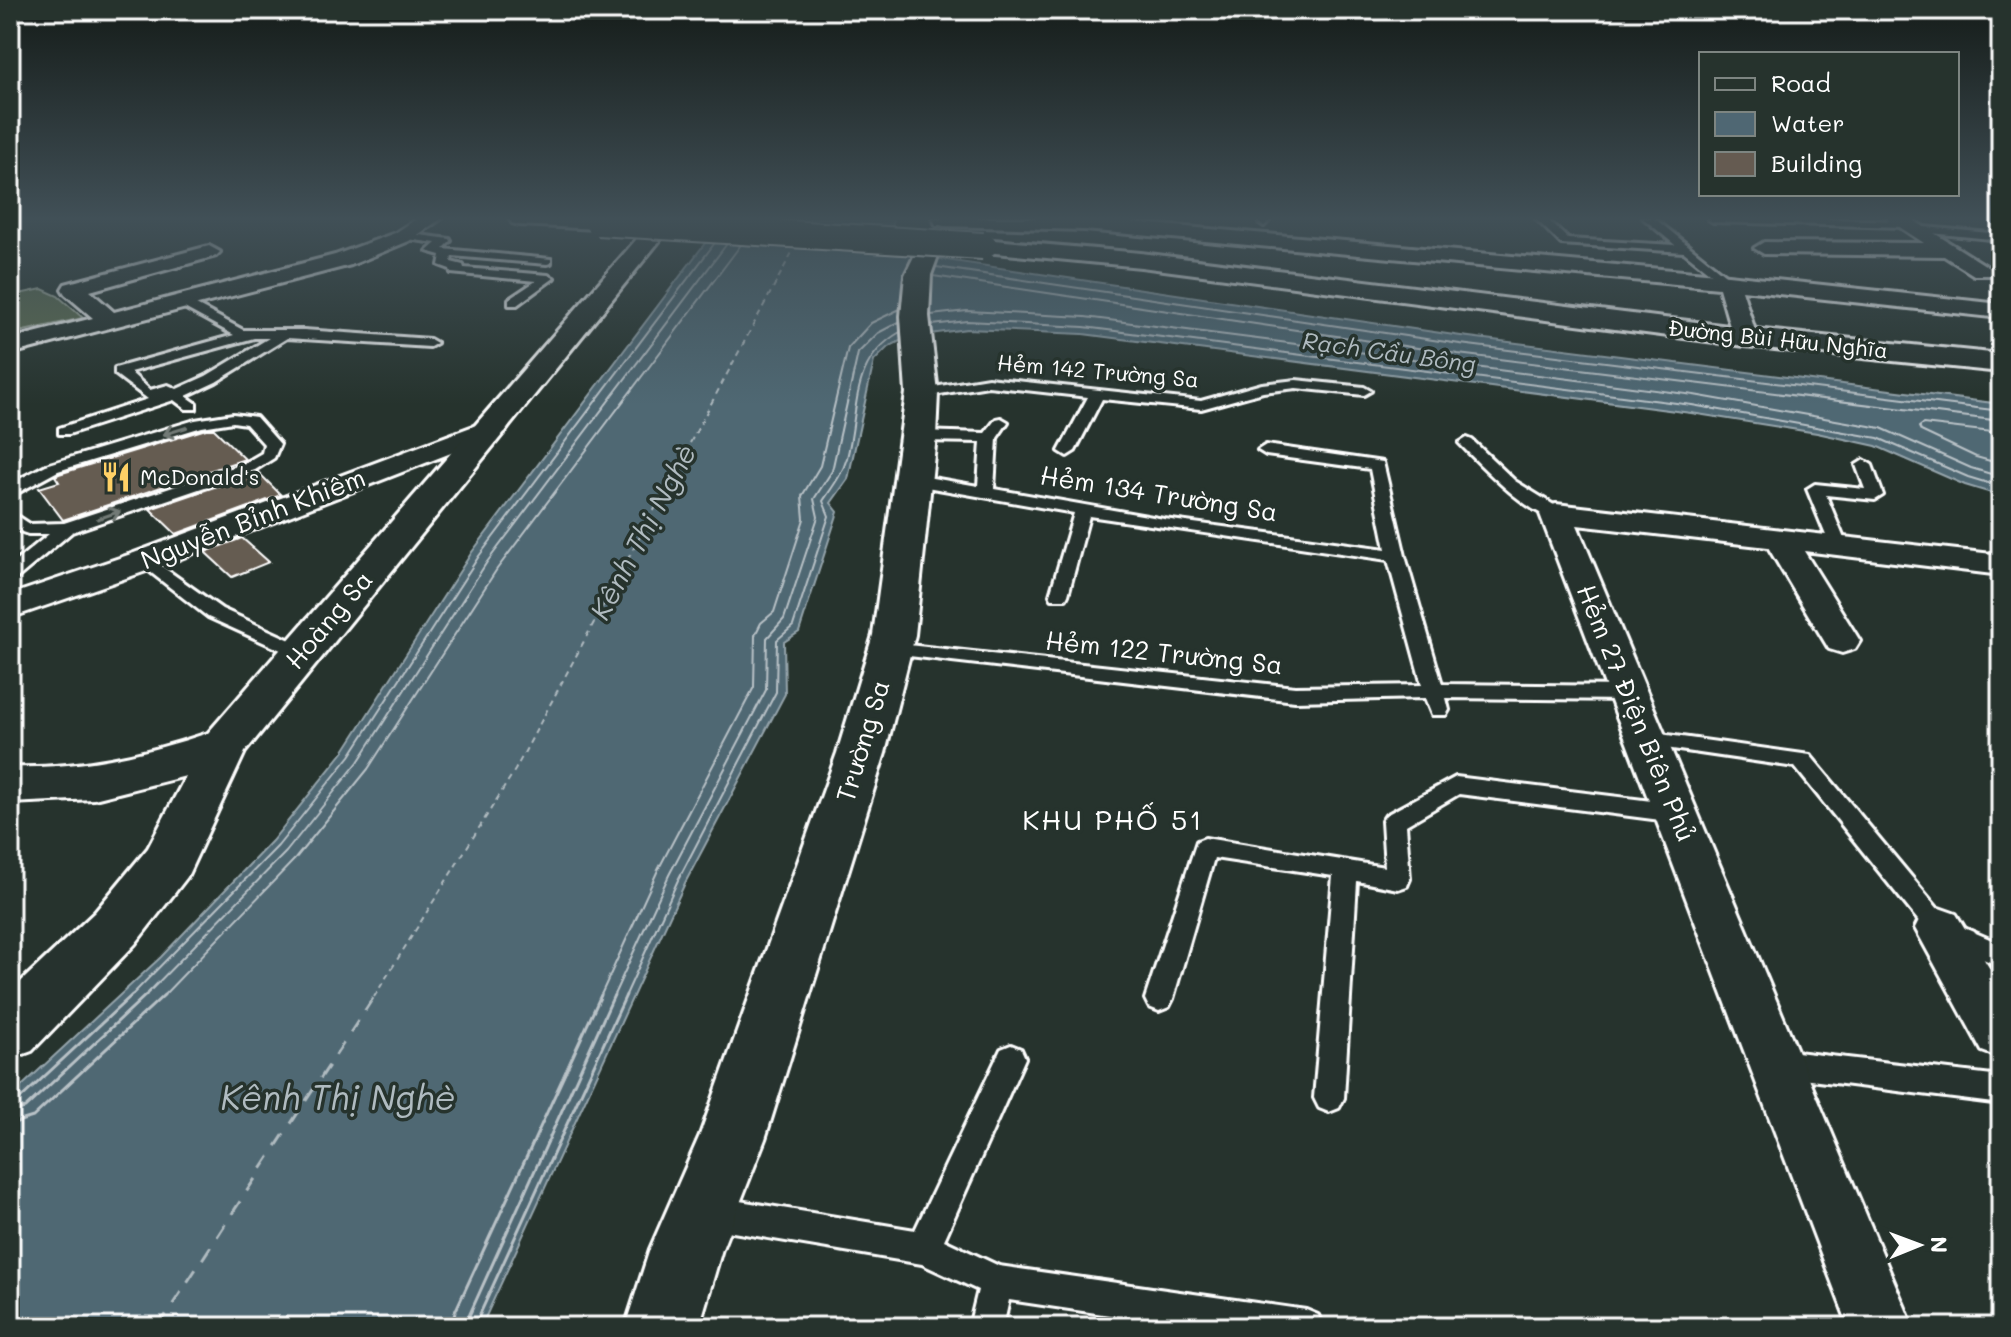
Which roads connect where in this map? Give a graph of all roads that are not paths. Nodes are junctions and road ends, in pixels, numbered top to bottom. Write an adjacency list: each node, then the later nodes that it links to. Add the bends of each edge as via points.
1 (105, 280): 12 (street, via 73,289)
2 (265, 280): 9 (street)
3 (545, 280): 10 (lane)
4 (615, 280): 25 (street, Hoàng Sa)
5 (918, 280): 23 (street, Trường Sa)
6 (1300, 280): 15 (street, Đường Bùi Hữu Nghĩa, bridge)
7 (1710, 280): 8 (street)
8 (1728, 282): 11 (street); 15 (street)
9 (183, 302): 12 (street); 14 (lane)
10 (513, 302)
11 (2001, 311)
12 (110, 321): 17 (street)
13 (284, 334): 14 (lane); 16 (lane); 20 (lane)
14 (251, 335): 20 (lane, via 120,371 148,395 168,389)
15 (1745, 337): 18 (street, Đường Bùi Hữu Nghĩa)
16 (430, 343)
17 (10, 347)
18 (2001, 363)
19 (1364, 391): 21 (lane, Hẻm 142 Trường Sa, via 1296,384 1201,405)
20 (178, 394): 22 (lane); 26 (lane)
21 (1097, 394): 23 (lane, Hẻm 142 Trường Sa, via 988,382); 30 (lane)
22 (191, 406)
23 (919, 420): 27 (lane); 33 (lane, Hẻm 134 Trường Sa); 47 (street, Trường Sa)
24 (1001, 422): 27 (lane)
25 (495, 426): 41 (street, Nguyễn Bỉnh Khiêm); 48 (street, Hoàng Sa)
26 (64, 431)
27 (989, 438): 33 (lane)
28 (1467, 443): 35 (lane, via 1509,484)
29 (1266, 450): 40 (lane, via 1377,465)
30 (1067, 451)
31 (1864, 465): 39 (lane, via 1875,495 1815,489)
32 (10, 492): 37 (lane, one-way to 32, via 249,467 269,455 272,444 251,420 221,419 52,468)
33 (986, 493): 34 (lane, Hẻm 134 Trường Sa)
34 (1083, 509): 40 (lane, Hẻm 134 Trường Sa); 44 (lane)
35 (1556, 514): 38 (street); 49 (street, Hẻm 27 Điện Biên Phủ)
36 (10, 516): 37 (lane, via 28,529)
37 (66, 528): 43 (lane)
38 (1780, 539): 39 (street); 46 (street)
39 (1838, 546): 42 (street)
40 (1396, 556): 50 (lane)
41 (146, 560): 45 (street, Nguyễn Bỉnh Khiêm); 48 (lane, via 215,613)
42 (2001, 565)
43 (10, 575)
44 (1059, 595)
45 (10, 607)
46 (1842, 641)
47 (890, 649): 50 (lane, Hẻm 122 Trường Sa, via 1295,694); 65 (street, Trường Sa, via 861,753 736,1125)
48 (301, 652): 52 (street, Hoàng Sa)
49 (1627, 693): 50 (lane, Hẻm 122 Trường Sa); 51 (street, Hẻm 27 Điện Biên Phủ)
50 (1436, 700)
51 (1646, 739): 54 (street, Hẻm 27 Điện Biên Phủ); 56 (lane, via 1802,760)
52 (225, 745): 53 (street, via 97,783); 59 (street, Hoàng Sa, via 168,862 115,928)
53 (10, 785)
54 (1676, 813): 55 (lane, via 1456,785 1394,821 1398,879); 62 (street, Hẻm 27 Điện Biên Phủ)
55 (1346, 869): 58 (lane, via 1205,847); 64 (lane)
56 (1939, 928): 57 (lane); 60 (street)
57 (2001, 956)
58 (1159, 999)
59 (10, 1032)
60 (2001, 1034)
61 (1011, 1058): 66 (lane)
62 (1775, 1062): 63 (lane); 71 (street, Hẻm 27 Điện Biên Phủ)
63 (2001, 1090)
64 (1329, 1098)
65 (701, 1211): 66 (lane); 68 (street, Trường Sa)
66 (924, 1248): 67 (lane)
67 (997, 1282): 69 (lane); 70 (lane)
68 (659, 1318)
69 (986, 1327)
70 (1306, 1327)
71 (1881, 1327)

